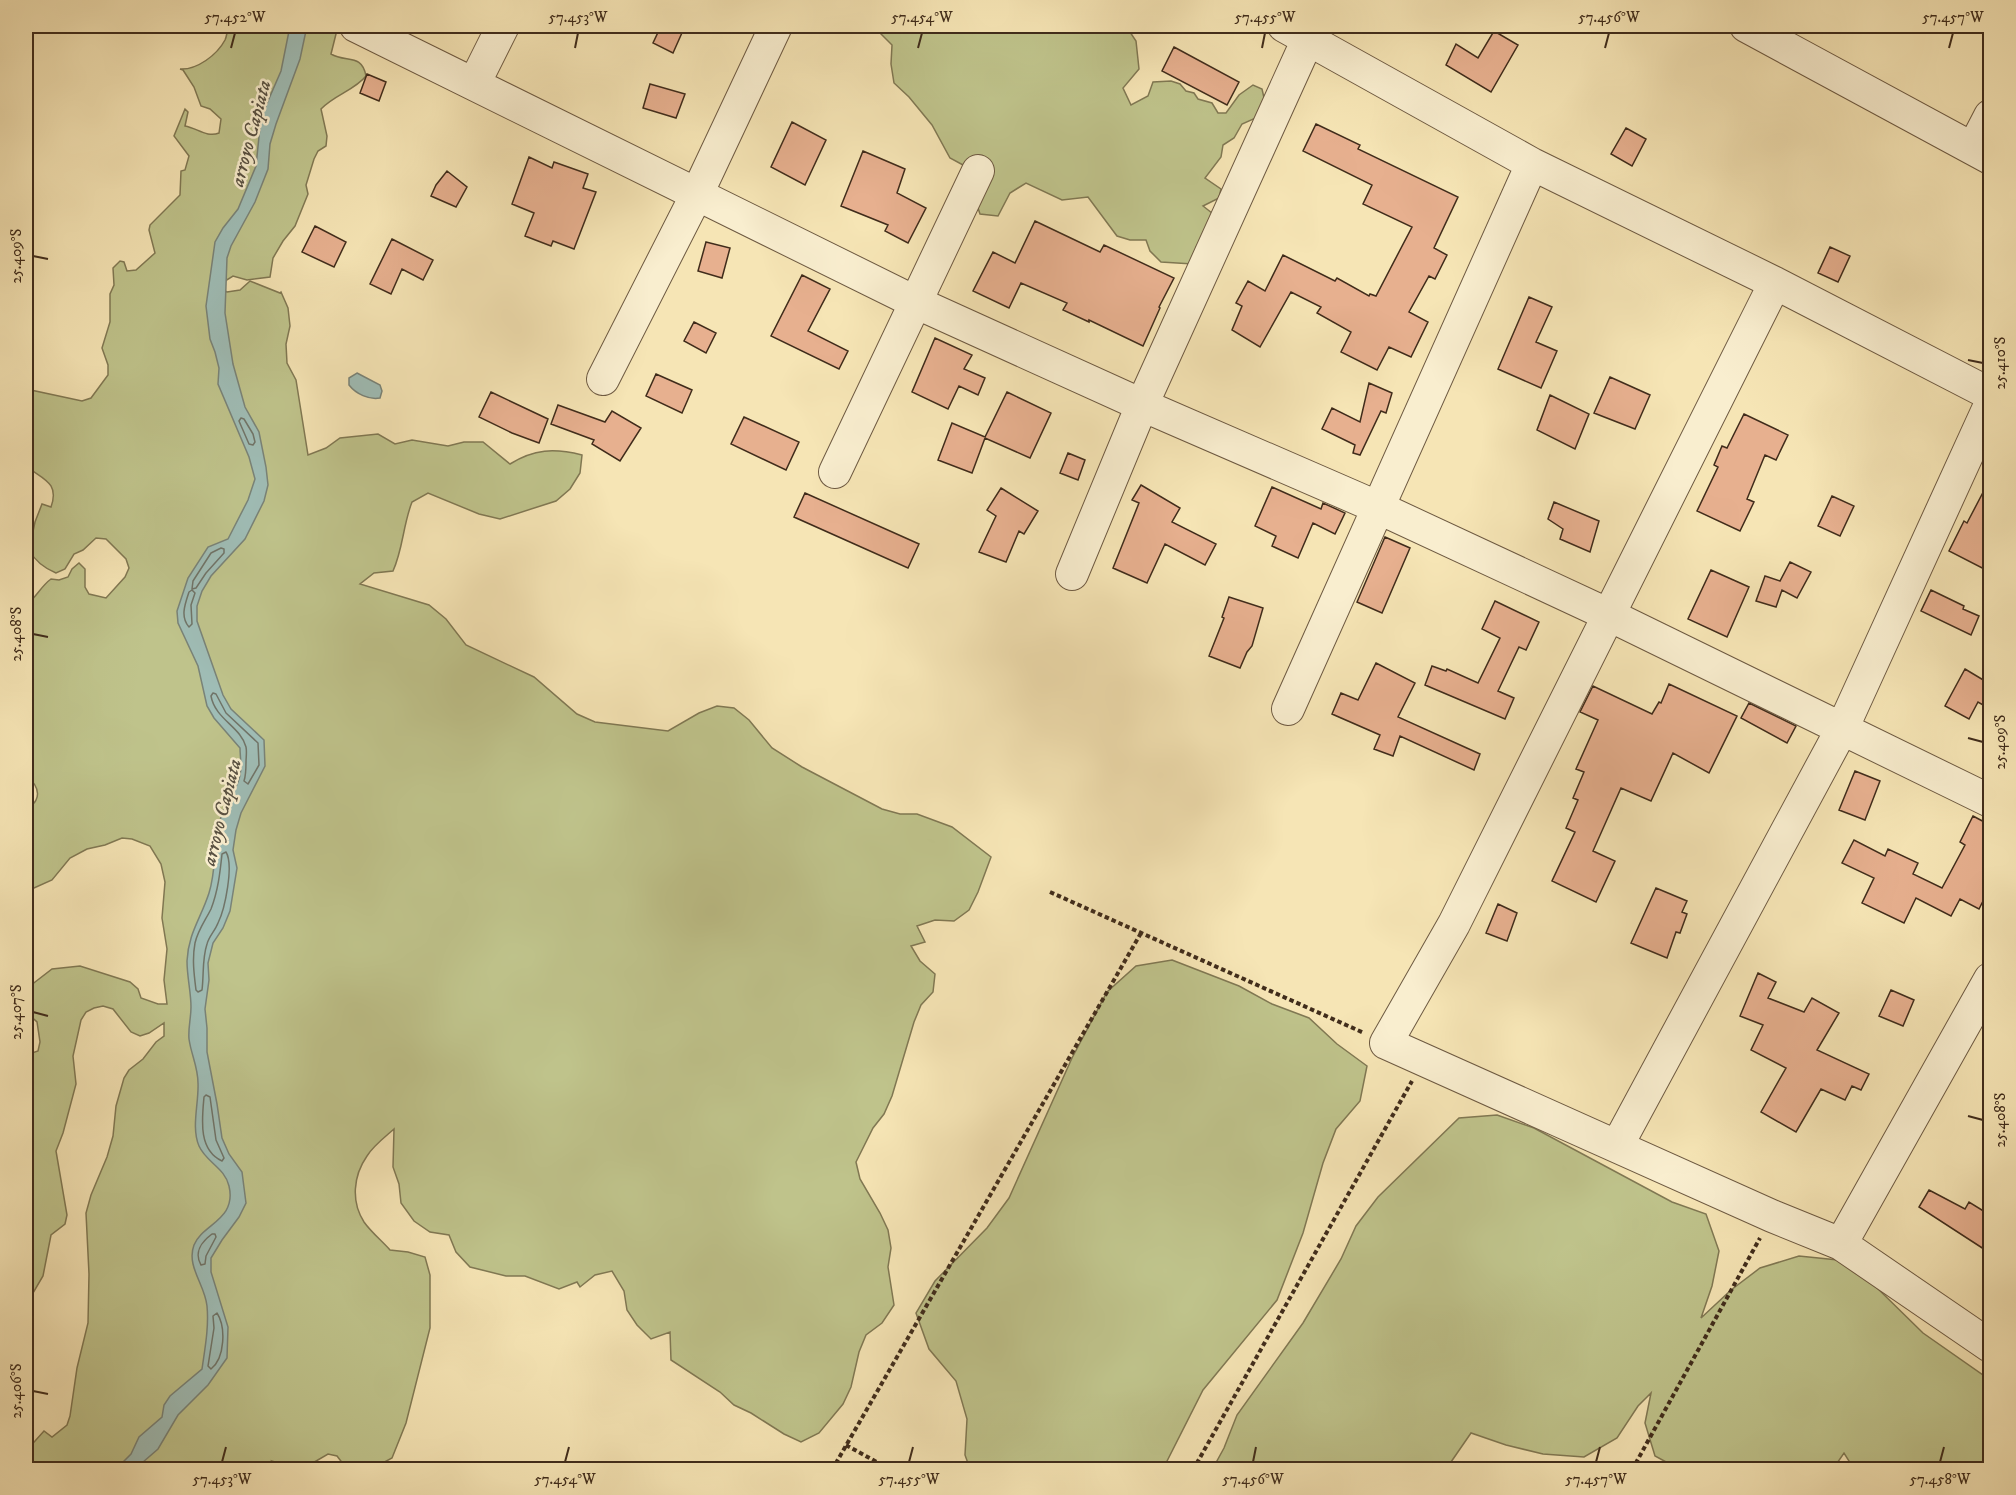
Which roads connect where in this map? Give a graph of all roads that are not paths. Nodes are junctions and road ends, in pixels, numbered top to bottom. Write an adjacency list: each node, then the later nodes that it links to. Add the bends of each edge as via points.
1 (356, 26): 6 (street)
2 (503, 26): 6 (street)
3 (776, 26): 11 (street)
4 (1746, 26): 8 (street)
5 (1296, 32): 9 (street); 16 (street)
6 (474, 84): 11 (street)
7 (1990, 116): 8 (street)
8 (1982, 153)
9 (1532, 164): 12 (street); 19 (street)
10 (978, 171): 13 (street)
11 (697, 194): 13 (street); 14 (street)
12 (1775, 283): 15 (street); 21 (street)
13 (915, 302): 16 (street); 18 (street)
14 (603, 379)
15 (1990, 394)
16 (1142, 405): 19 (street); 20 (street)
17 (1990, 405): 23 (street)
18 (835, 472)
19 (1377, 507): 21 (street); 22 (street)
20 (1072, 574)
21 (1609, 615): 23 (street); 26 (street, via 1454,924 1386,1043)
22 (1288, 709)
23 (1843, 727): 24 (street); 26 (street)
24 (1990, 801)
25 (1990, 979): 27 (street)
26 (1617, 1146): 27 (street)
27 (1841, 1244): 28 (street)
28 (1990, 1346)

